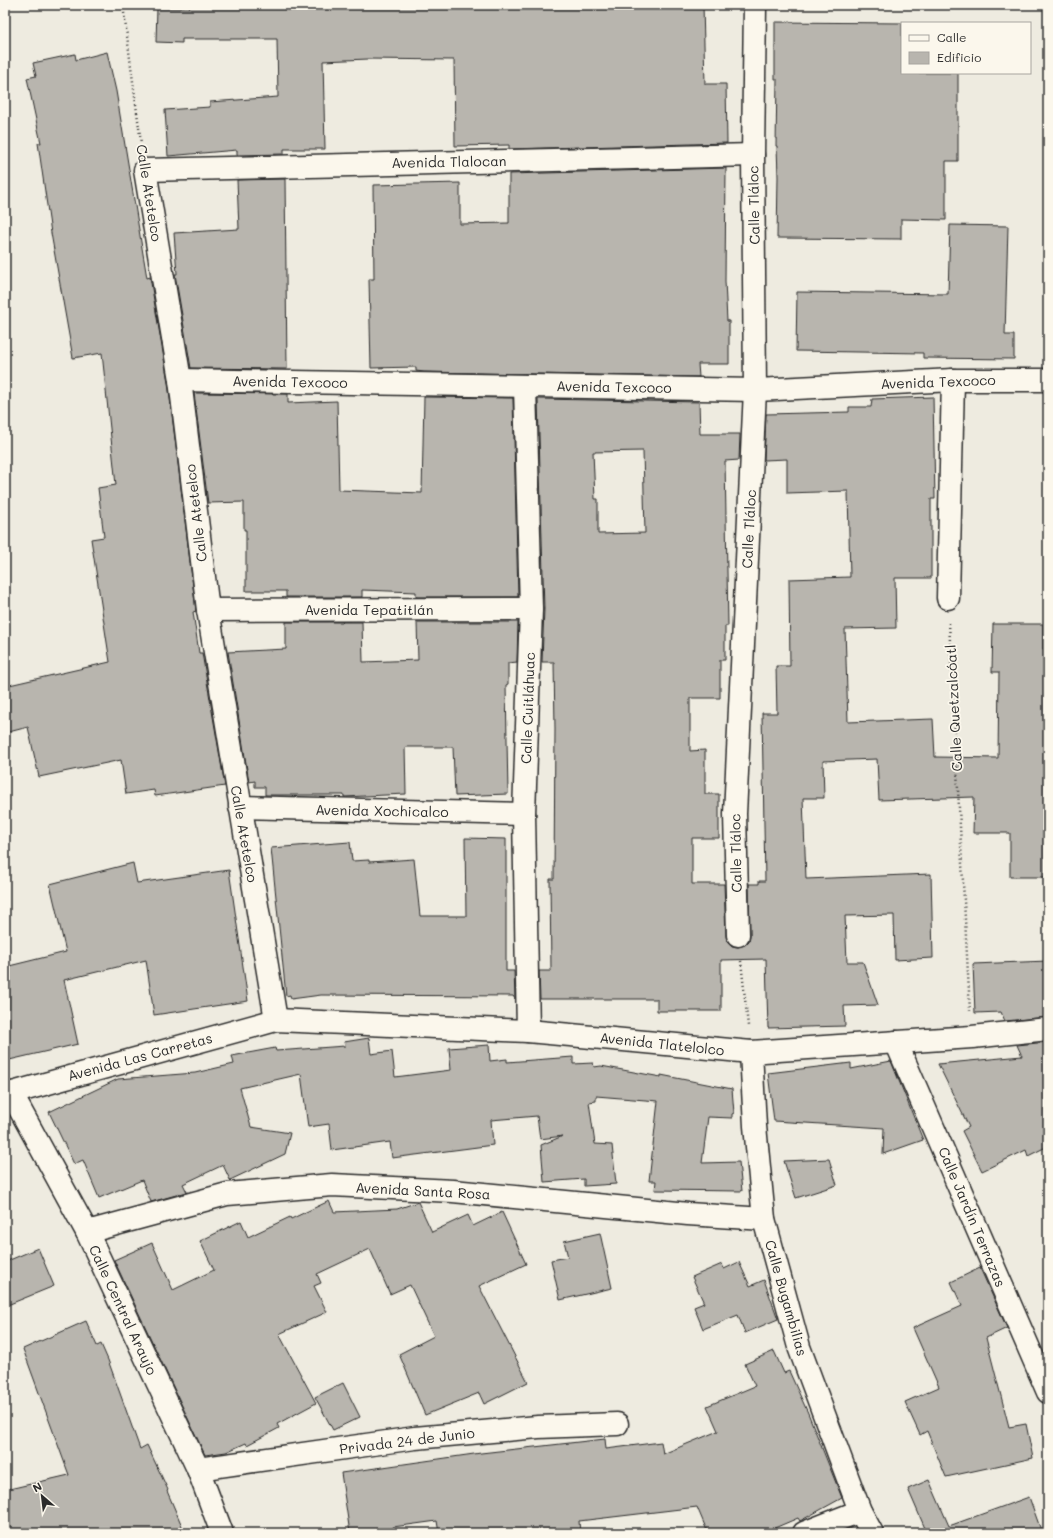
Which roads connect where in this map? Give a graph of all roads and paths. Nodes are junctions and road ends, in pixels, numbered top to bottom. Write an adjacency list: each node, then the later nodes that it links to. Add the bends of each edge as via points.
1 (123, 5): 4 (path, Calle Atetelco)
2 (755, 5): 3 (street, Calle Tláloc)
3 (753, 154): 4 (street, Avenida Tlalocan); 9 (street, Calle Tláloc)
4 (145, 170): 5 (street, Calle Atetelco)
5 (180, 380): 8 (street, Avenida Texcoco); 11 (street, Calle Atetelco)
6 (953, 380): 7 (street, Avenida Texcoco); 9 (street, Avenida Texcoco); 10 (street)
7 (1048, 380)
8 (525, 386): 9 (street, Avenida Texcoco); 12 (street, Calle Cuitláhuac)
9 (756, 390): 15 (street, Calle Tláloc, via 735,814)
10 (948, 598): 19 (path, Calle Quetzalcóatl)
11 (208, 610): 12 (street, Avenida Tepatitlán); 13 (street, Calle Atetelco)
12 (531, 610): 14 (street, Calle Cuitláhuac)
13 (240, 807): 14 (street, Avenida Xochicalco); 16 (street, Calle Atetelco)
14 (524, 814): 18 (street, Calle Cuitláhuac)
15 (738, 935): 21 (path)
16 (276, 1020): 18 (street, Avenida Tlatelolco); 22 (street, Avenida Las Carretas)
17 (1048, 1029): 19 (street, Avenida Tlatelolco)
18 (528, 1031): 21 (street, Avenida Tlatelolco)
19 (972, 1037): 20 (street, Avenida Tlatelolco)
20 (896, 1042): 21 (street, Avenida Tlatelolco); 25 (street, Calle Jardín Terrazas)
21 (751, 1052): 23 (street, Calle Bugambilias)
22 (8, 1094): 24 (street, Calle Central Araujo)
23 (764, 1219): 24 (street, Avenida Santa Rosa, via 453,1191 332,1186 226,1194); 28 (street, Calle Bugambilias, via 799,1347)
24 (87, 1232): 27 (street, Calle Central Araujo)
25 (1048, 1392)
26 (617, 1424): 27 (street, Privada 24 de Junio, via 538,1427 415,1438)
27 (198, 1469): 29 (street, Calle Central Araujo)
28 (860, 1510): 30 (street); 31 (street, Calle Bugambilias)
29 (222, 1533)
30 (804, 1533)
31 (872, 1533)

